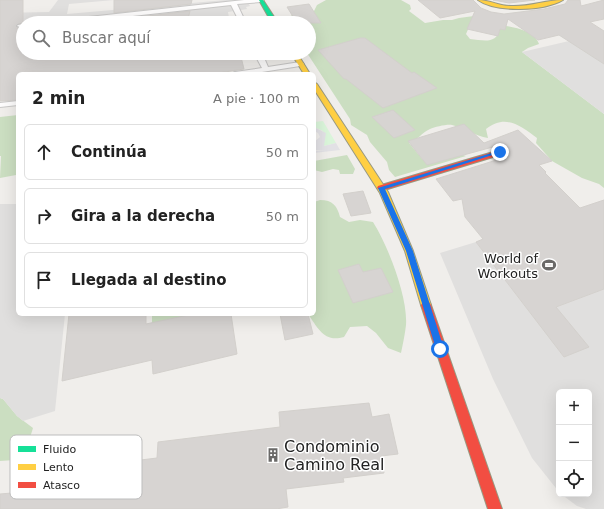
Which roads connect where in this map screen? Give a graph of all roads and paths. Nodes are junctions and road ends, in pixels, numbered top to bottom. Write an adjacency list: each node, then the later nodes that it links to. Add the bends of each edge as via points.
1 (261, 0): 4 (lane); 7 (main road)
2 (480, 0): 3 (main road, via 498,9 513,10)
3 (561, 0)
4 (233, 3): 5 (lane); 6 (lane)
5 (115, 16)
6 (240, 16)
7 (271, 16)
8 (262, 60): 11 (lane)
9 (298, 60): 10 (main road)
10 (300, 64): 11 (lane); 13 (main road)
11 (266, 69): 12 (lane)
12 (248, 72)
13 (306, 72)
14 (316, 87): 18 (main road)
15 (16, 103): 16 (lane)
16 (0, 105)
17 (500, 152): 18 (main road)
18 (381, 188): 19 (main road, via 410,251 440,349)
19 (496, 509)

